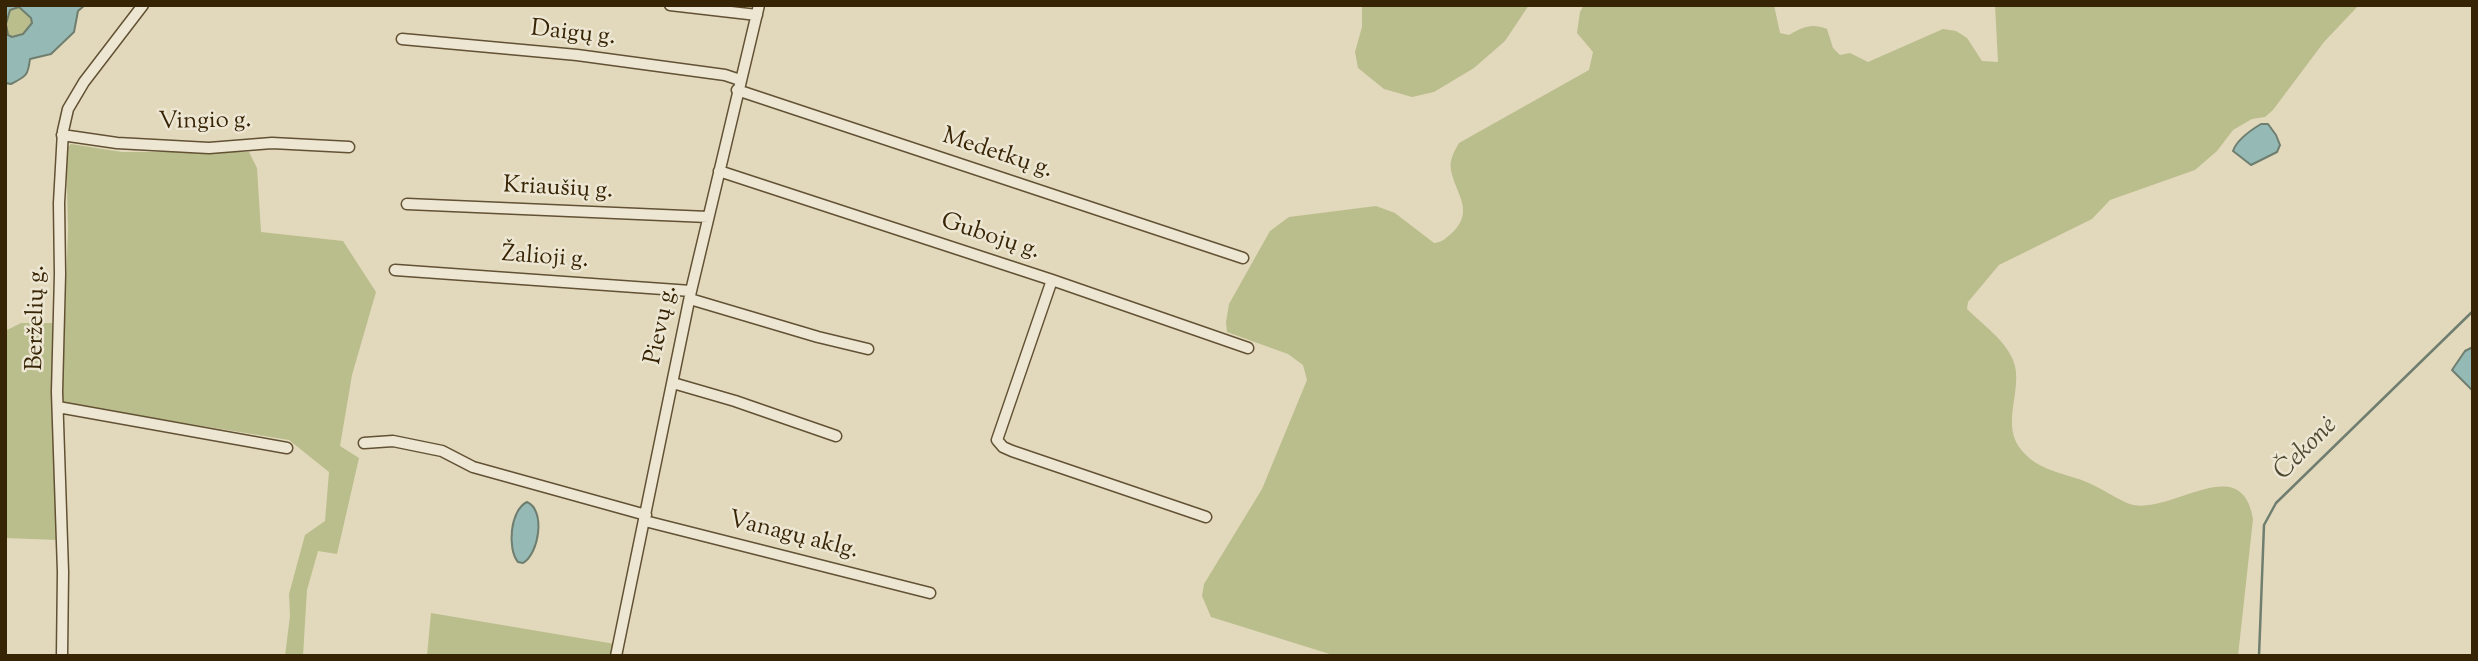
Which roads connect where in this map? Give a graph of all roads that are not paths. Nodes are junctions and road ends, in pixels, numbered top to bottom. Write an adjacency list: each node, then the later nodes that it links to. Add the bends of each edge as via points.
1 (143, 5): 6 (street, Berželių g., via 84,82 68,109)
2 (670, 5): 3 (street)
3 (758, 10): 5 (street, Pievų g.)
4 (402, 39): 5 (street, Daigų g., via 725,75)
5 (738, 85): 8 (street, Pievų g.); 11 (street, Medetkų g.)
6 (62, 135): 7 (street, Vingio g., via 209,148 272,143); 18 (street, Berželių g.)
7 (349, 147)
8 (719, 171): 10 (street, Pievų g.); 13 (street, Gubojų g.)
9 (407, 204): 10 (street, Kriaušių g.)
10 (708, 218): 14 (street, Pievų g.)
11 (1243, 258)
12 (395, 270): 14 (street, Žalioji g.)
13 (1052, 280): 15 (street, Gubojų g.); 22 (street, via 998,440 1012,451)
14 (691, 295): 16 (street, Žalioji g.); 17 (street, Pievų g.)
15 (1248, 348)
16 (868, 349)
17 (673, 383): 19 (street); 23 (street, Pievų g.)
18 (58, 408): 21 (street); 25 (street, Berželių g.)
19 (836, 436)
20 (364, 443): 23 (street, Vanagų aklg., via 393,441 442,451 473,467)
21 (286, 448)
22 (1206, 517)
23 (646, 518): 24 (street, Vanagų aklg.); 26 (street, Pievų g.)
24 (930, 593)
25 (61, 656)
26 (617, 656)

